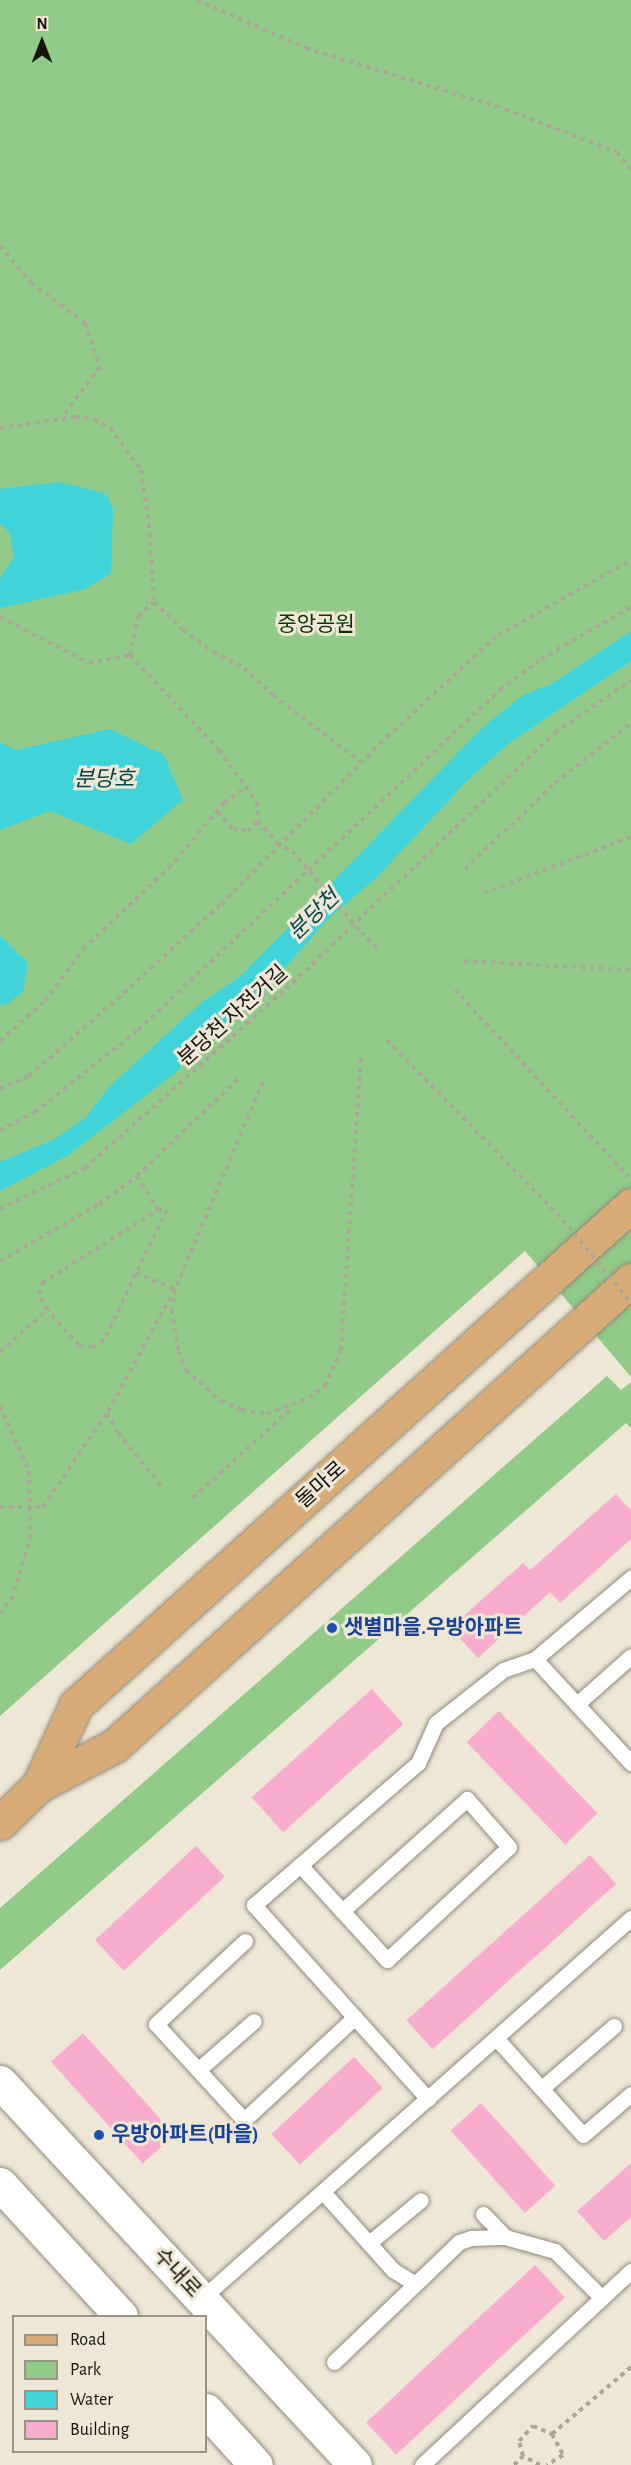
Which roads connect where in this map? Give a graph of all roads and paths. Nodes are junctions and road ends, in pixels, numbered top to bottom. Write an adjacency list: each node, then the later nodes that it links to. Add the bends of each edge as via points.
1 (197, 0): 2 (path, via 306,48 505,109 617,152)
2 (631, 169)
3 (0, 246): 4 (path, via 31,284 86,323 100,367)
4 (63, 417): 5 (path); 7 (path, via 94,419 110,428 141,470)
5 (0, 428)
6 (631, 560): 13 (path, via 498,635)
7 (154, 602): 10 (path, via 138,616); 13 (path, via 183,630 244,668)
8 (631, 607): 31 (path, via 541,660 500,690 138,1030 35,1112)
9 (0, 616): 10 (path, via 89,663)
10 (130, 655): 14 (path, via 219,750)
11 (631, 680): 35 (path, 분당천 자전거길, via 555,733 286,988 84,1168)
12 (631, 723): 19 (path, via 555,783)
13 (361, 762): 18 (path)
14 (248, 787): 15 (path); 16 (path, via 257,802)
15 (218, 812): 16 (path, via 233,829 248,831); 26 (path, via 169,868 83,949 45,1001)
16 (258, 821): 18 (path)
17 (631, 837): 20 (path)
18 (280, 844): 21 (path, bridge, via 292,851); 30 (path, via 117,999 29,1076)
19 (465, 869)
20 (484, 893)
21 (377, 948)
22 (464, 961): 23 (path)
23 (631, 970)
24 (455, 990): 32 (path)
25 (387, 1040): 41 (path, bridge, via 562,1220)
26 (0, 1041)
27 (361, 1057): 44 (path, via 341,1350 325,1386)
28 (239, 1078): 33 (path)
29 (263, 1082): 40 (path)
30 (0, 1089)
31 (0, 1130)
32 (623, 1171)
33 (137, 1176): 36 (path); 37 (path, via 99,1204)
34 (631, 1205): 57 (main road, 돌마로, via 76,1705)
35 (0, 1209)
36 (158, 1210): 38 (path, via 167,1210); 42 (path, via 42,1283 39,1294)
37 (0, 1261)
38 (136, 1273): 40 (path); 42 (path, via 104,1340 93,1347 79,1345)
39 (631, 1280): 57 (main road, 돌마로, via 114,1746)
40 (175, 1289): 44 (path, via 172,1310 178,1351 186,1370 201,1385 242,1410 267,1414); 46 (path)
41 (631, 1303)
42 (47, 1310): 43 (path)
43 (0, 1352)
44 (296, 1404): 48 (path)
45 (0, 1406): 50 (path, via 29,1471)
46 (107, 1413): 47 (path, via 118,1433); 50 (path, via 43,1507)
47 (163, 1488)
48 (193, 1498)
49 (0, 1507): 50 (path)
50 (30, 1507): 52 (path, via 31,1535 13,1596)
51 (631, 1578): 54 (lane)
52 (0, 1613)
53 (631, 1656): 55 (lane)
54 (536, 1659): 55 (lane); 59 (lane, via 503,1670 436,1724 417,1763)
55 (576, 1704): 56 (lane)
56 (631, 1763)
57 (39, 1785): 58 (main road, 돌마로)
58 (0, 1823)
59 (300, 1865): 60 (lane); 63 (lane, via 254,1905)
60 (342, 1911): 60 (lane, via 387,1960 509,1847 467,1799)
61 (631, 1918): 66 (lane)
62 (245, 1941): 67 (lane, via 156,2024)
63 (355, 2017): 67 (lane, via 244,2120); 71 (lane)
64 (254, 2021): 67 (lane)
65 (614, 2026): 69 (lane)
66 (496, 2038): 69 (lane); 71 (lane)
67 (198, 2070)
68 (0, 2082): 81 (main road, 수내로)
69 (542, 2088): 70 (lane, via 583,2135)
70 (631, 2094)
71 (428, 2099): 73 (lane)
72 (0, 2184): 82 (main road)
73 (323, 2192): 77 (lane); 81 (lane)
74 (421, 2200): 77 (lane)
75 (483, 2214): 76 (lane)
76 (505, 2237): 79 (lane, via 459,2242); 80 (lane, via 555,2251)
77 (369, 2243): 79 (lane, via 393,2270)
78 (631, 2271): 80 (lane)
79 (415, 2284): 83 (lane)
80 (602, 2298): 90 (lane)
81 (201, 2299): 89 (main road, 수내로)
82 (120, 2315)
83 (334, 2362)
84 (631, 2367): 86 (path)
85 (207, 2411): 88 (main road)
86 (552, 2434): 87 (path, via 532,2426 519,2441); 93 (path, via 564,2455)
87 (523, 2456): 91 (path); 92 (path)
88 (256, 2465)
89 (355, 2465)
90 (422, 2465)
91 (514, 2465)
92 (540, 2465)
93 (547, 2465)

